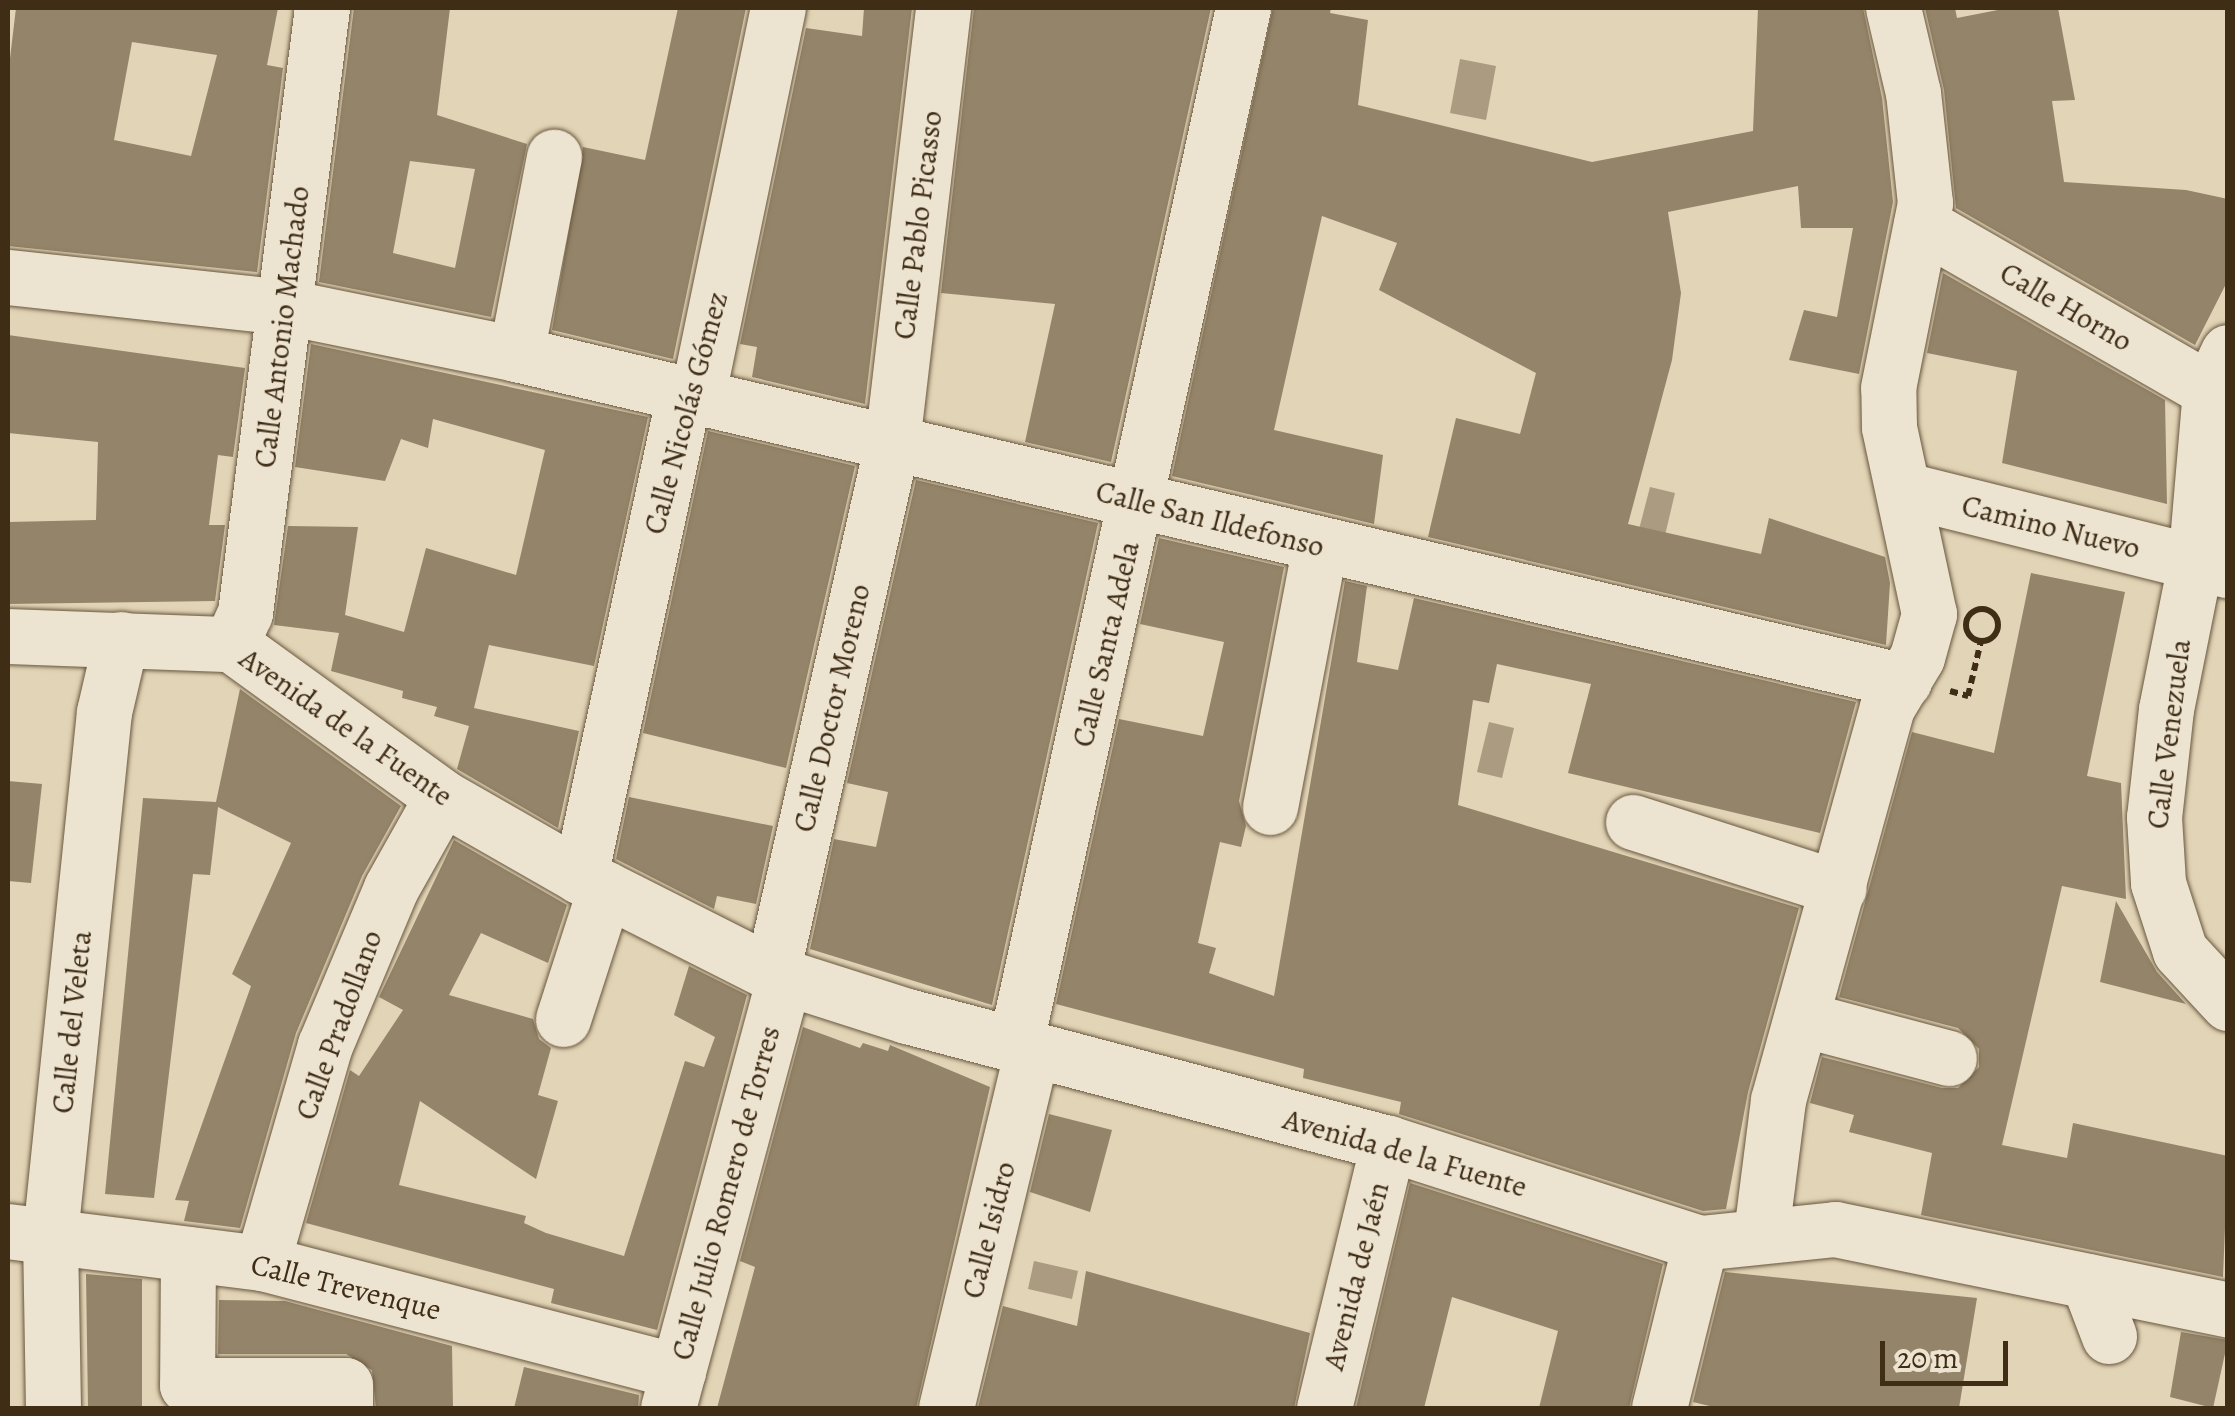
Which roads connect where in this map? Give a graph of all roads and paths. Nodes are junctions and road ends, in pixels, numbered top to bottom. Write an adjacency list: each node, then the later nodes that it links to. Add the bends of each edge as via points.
1 (322, 8): 9 (street, Calle Antonio Machado)
2 (778, 8): 12 (street, Calle Nicolás Gómez, via 700,384)
3 (943, 8): 13 (street, Calle Pablo Picasso)
4 (1244, 8): 16 (street, Calle Santa Adela)
5 (1893, 8): 7 (street, via 1913,93 1925,203)
6 (554, 158): 10 (street)
7 (1921, 224): 11 (street, Calle Horno); 15 (street, via 1888,388 1889,427)
8 (8, 277): 9 (street, Calle San Ildefonso)
9 (286, 307): 10 (street, Calle San Ildefonso); 22 (street, Calle Antonio Machado, via 245,614)
10 (516, 354): 12 (street, Calle San Ildefonso)
11 (2219, 371): 14 (street, Calle Venezuela)
12 (691, 397): 13 (street, Calle San Ildefonso); 27 (street, Calle Nicolás Gómez, via 680,415)
13 (892, 443): 16 (street, Calle San Ildefonso); 29 (street, Calle Doctor Moreno)
14 (2216, 488): 18 (street, Calle Venezuela)
15 (1906, 490): 18 (street, Camino Nuevo); 23 (street, via 1929,614)
16 (1139, 501): 17 (street, Calle San Ildefonso); 33 (street, Calle Santa Adela)
17 (1320, 546): 23 (street, Calle San Ildefonso); 25 (street)
18 (2212, 567): 30 (street, Calle Venezuela, via 2166,709 2154,818 2158,883 2180,951)
19 (1999, 624): 19 (path, via 1996,615 1980,609 1971,612 1966,630 1980,642)
20 (8, 636): 21 (street, Avenida de la Fuente)
21 (121, 638): 22 (street, Avenida de la Fuente); 36 (street, Calle del Veleta, via 104,712)
22 (231, 644): 24 (street, Avenida de la Fuente)
23 (1904, 681): 28 (street, via 1888,707)
24 (442, 798): 27 (street, Avenida de la Fuente); 40 (street, Calle Pradollano, via 391,888 325,1045)
25 (1270, 808)
26 (1633, 822): 28 (street)
27 (592, 882): 29 (street, Avenida de la Fuente); 31 (street)
28 (1838, 888): 32 (street)
29 (778, 975): 33 (street, Avenida de la Fuente); 44 (street, Calle Julio Romero de Torres)
30 (2228, 1003)
31 (563, 1019)
32 (1802, 1019): 34 (street); 37 (street, via 1778,1100)
33 (1024, 1049): 35 (street, Avenida de la Fuente); 47 (street, Calle Isidro)
34 (1949, 1058)
35 (1388, 1143): 38 (street, Avenida de la Fuente); 48 (street, Avenida de Jaén, via 1340,1249)
36 (29, 1233): 39 (street, Calle Trevenque); 45 (street, Calle del Veleta)
37 (1761, 1233): 38 (street, Avenida de la Fuente); 41 (street, Avenida de la Fuente, via 1835,1230)
38 (1700, 1243): 49 (street)
39 (188, 1254): 40 (street, Calle Trevenque); 46 (street, via 187,1384 345,1385)
40 (262, 1263): 44 (street, Calle Trevenque)
41 (2088, 1281): 42 (street, Avenida de la Fuente); 43 (street)
42 (2228, 1310)
43 (2109, 1336)
44 (673, 1390)
45 (52, 1408)
46 (345, 1408)
47 (946, 1408)
48 (1324, 1408)
49 (1659, 1408)

